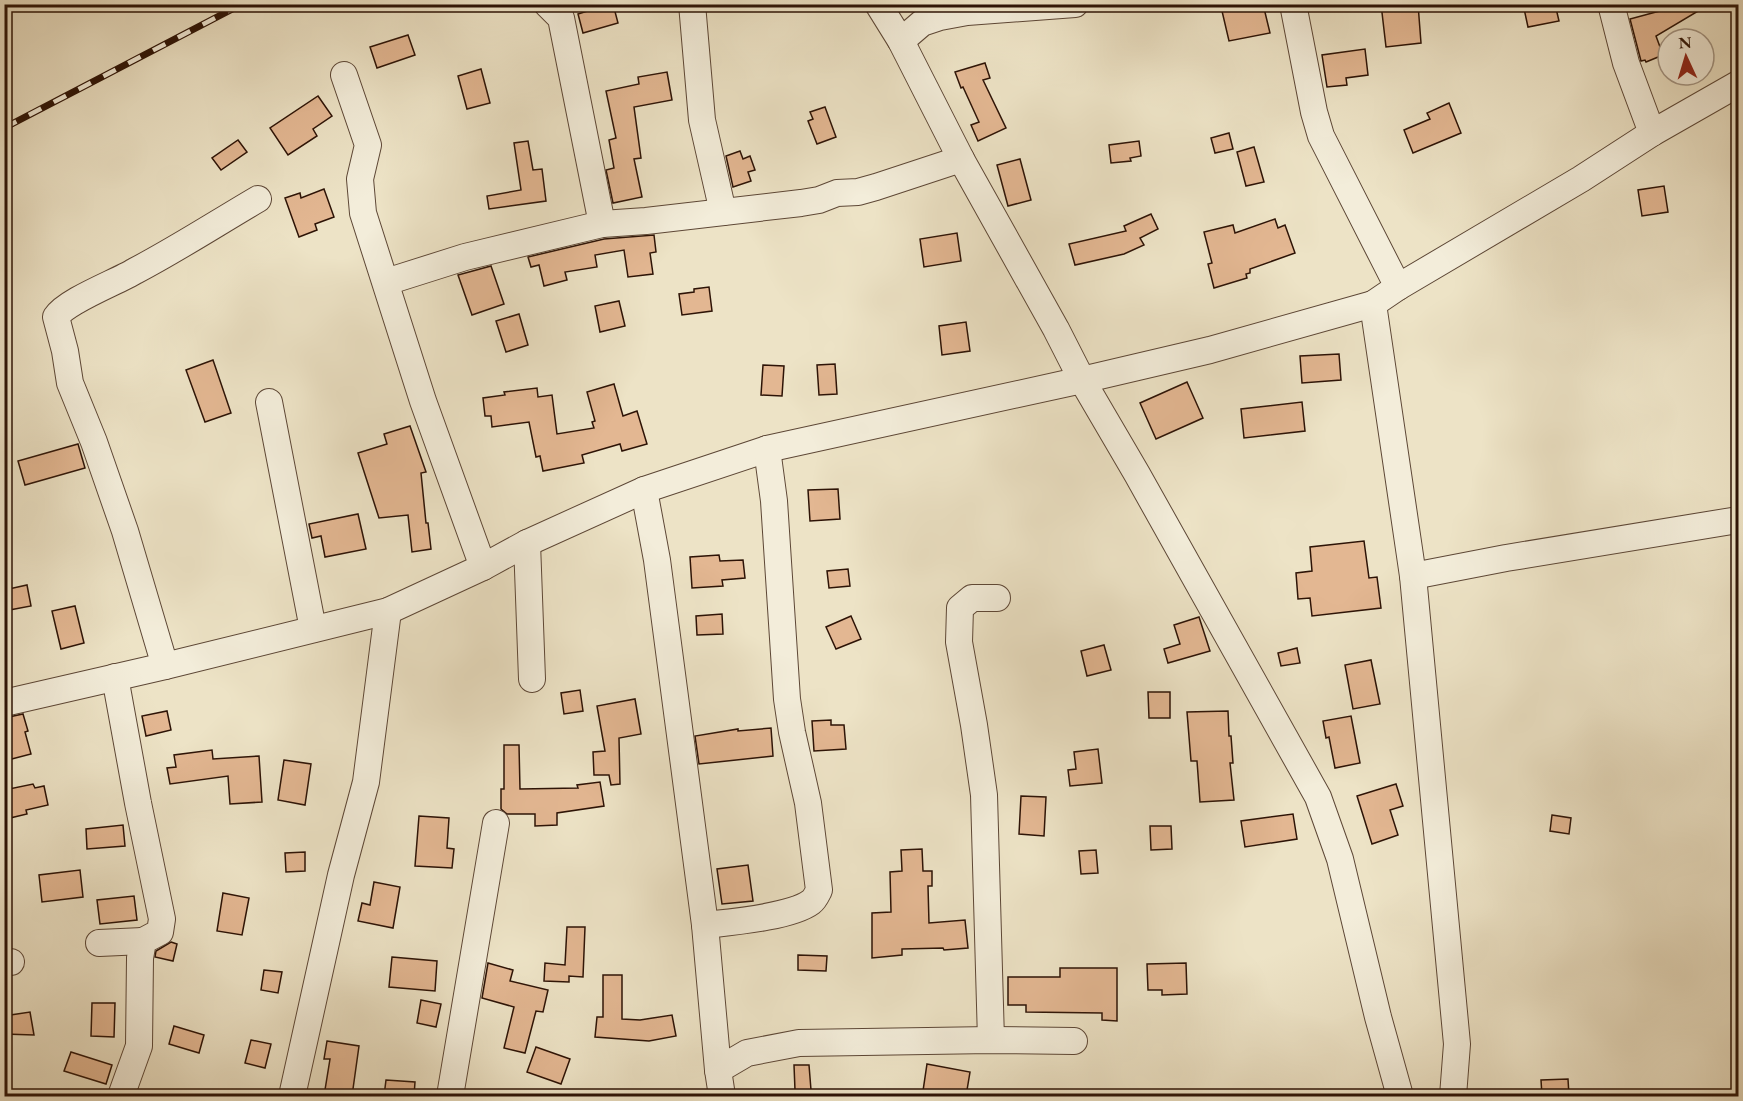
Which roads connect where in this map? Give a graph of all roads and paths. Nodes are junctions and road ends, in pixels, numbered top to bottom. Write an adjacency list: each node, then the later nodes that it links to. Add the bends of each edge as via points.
1 (547, 4): 14 (street, via 561,18)
2 (692, 4): 13 (street, via 702,120)
3 (878, 4): 7 (street)
4 (1075, 4): 7 (street, via 940,17 922,23)
5 (1293, 4): 16 (street, via 1321,136)
6 (1611, 4): 10 (street, via 1626,63)
7 (901, 41): 11 (street)
8 (344, 75): 15 (street, via 368,145 360,179 363,213)
9 (1738, 84): 10 (street)
10 (1652, 133): 16 (street)
11 (961, 159): 13 (street, via 858,192); 18 (street)
12 (258, 199): 29 (street, via 135,272 70,304 56,317 70,384 125,531)
13 (723, 212): 14 (street)
14 (602, 224): 15 (street, via 465,257)
15 (386, 282): 24 (street, via 423,401)
16 (1398, 287): 17 (street)
17 (1373, 304): 18 (street, via 1210,350); 25 (street)
18 (1082, 380): 20 (street); 44 (street, via 1318,797 1340,859)
19 (269, 402): 28 (street)
20 (767, 449): 21 (street); 34 (street, via 787,699 808,803 819,890 813,900 796,910)
21 (644, 490): 23 (street); 34 (street, via 657,560)
22 (1738, 520): 25 (street)
23 (527, 543): 24 (street); 31 (street)
24 (483, 567): 27 (street)
25 (1413, 576): 45 (street, via 1457,1044)
26 (997, 598): 37 (street, via 972,598 960,608 959,642 984,795)
27 (388, 611): 28 (street); 41 (street, via 366,782 341,875)
28 (312, 629): 29 (street)
29 (165, 666): 30 (street)
30 (115, 677): 32 (street); 35 (street, via 162,919 160,932)
31 (532, 680)
32 (4, 703)
33 (496, 823): 42 (street)
34 (705, 925): 39 (street)
35 (143, 941): 36 (street); 40 (street, via 139,1046)
36 (99, 943)
37 (991, 1040): 38 (street); 39 (street, via 799,1042 747,1053)
38 (1074, 1041)
39 (718, 1070): 43 (street)
40 (121, 1096)
41 (292, 1096)
42 (450, 1096)
43 (722, 1096)
44 (1400, 1096)
45 (1453, 1096)

